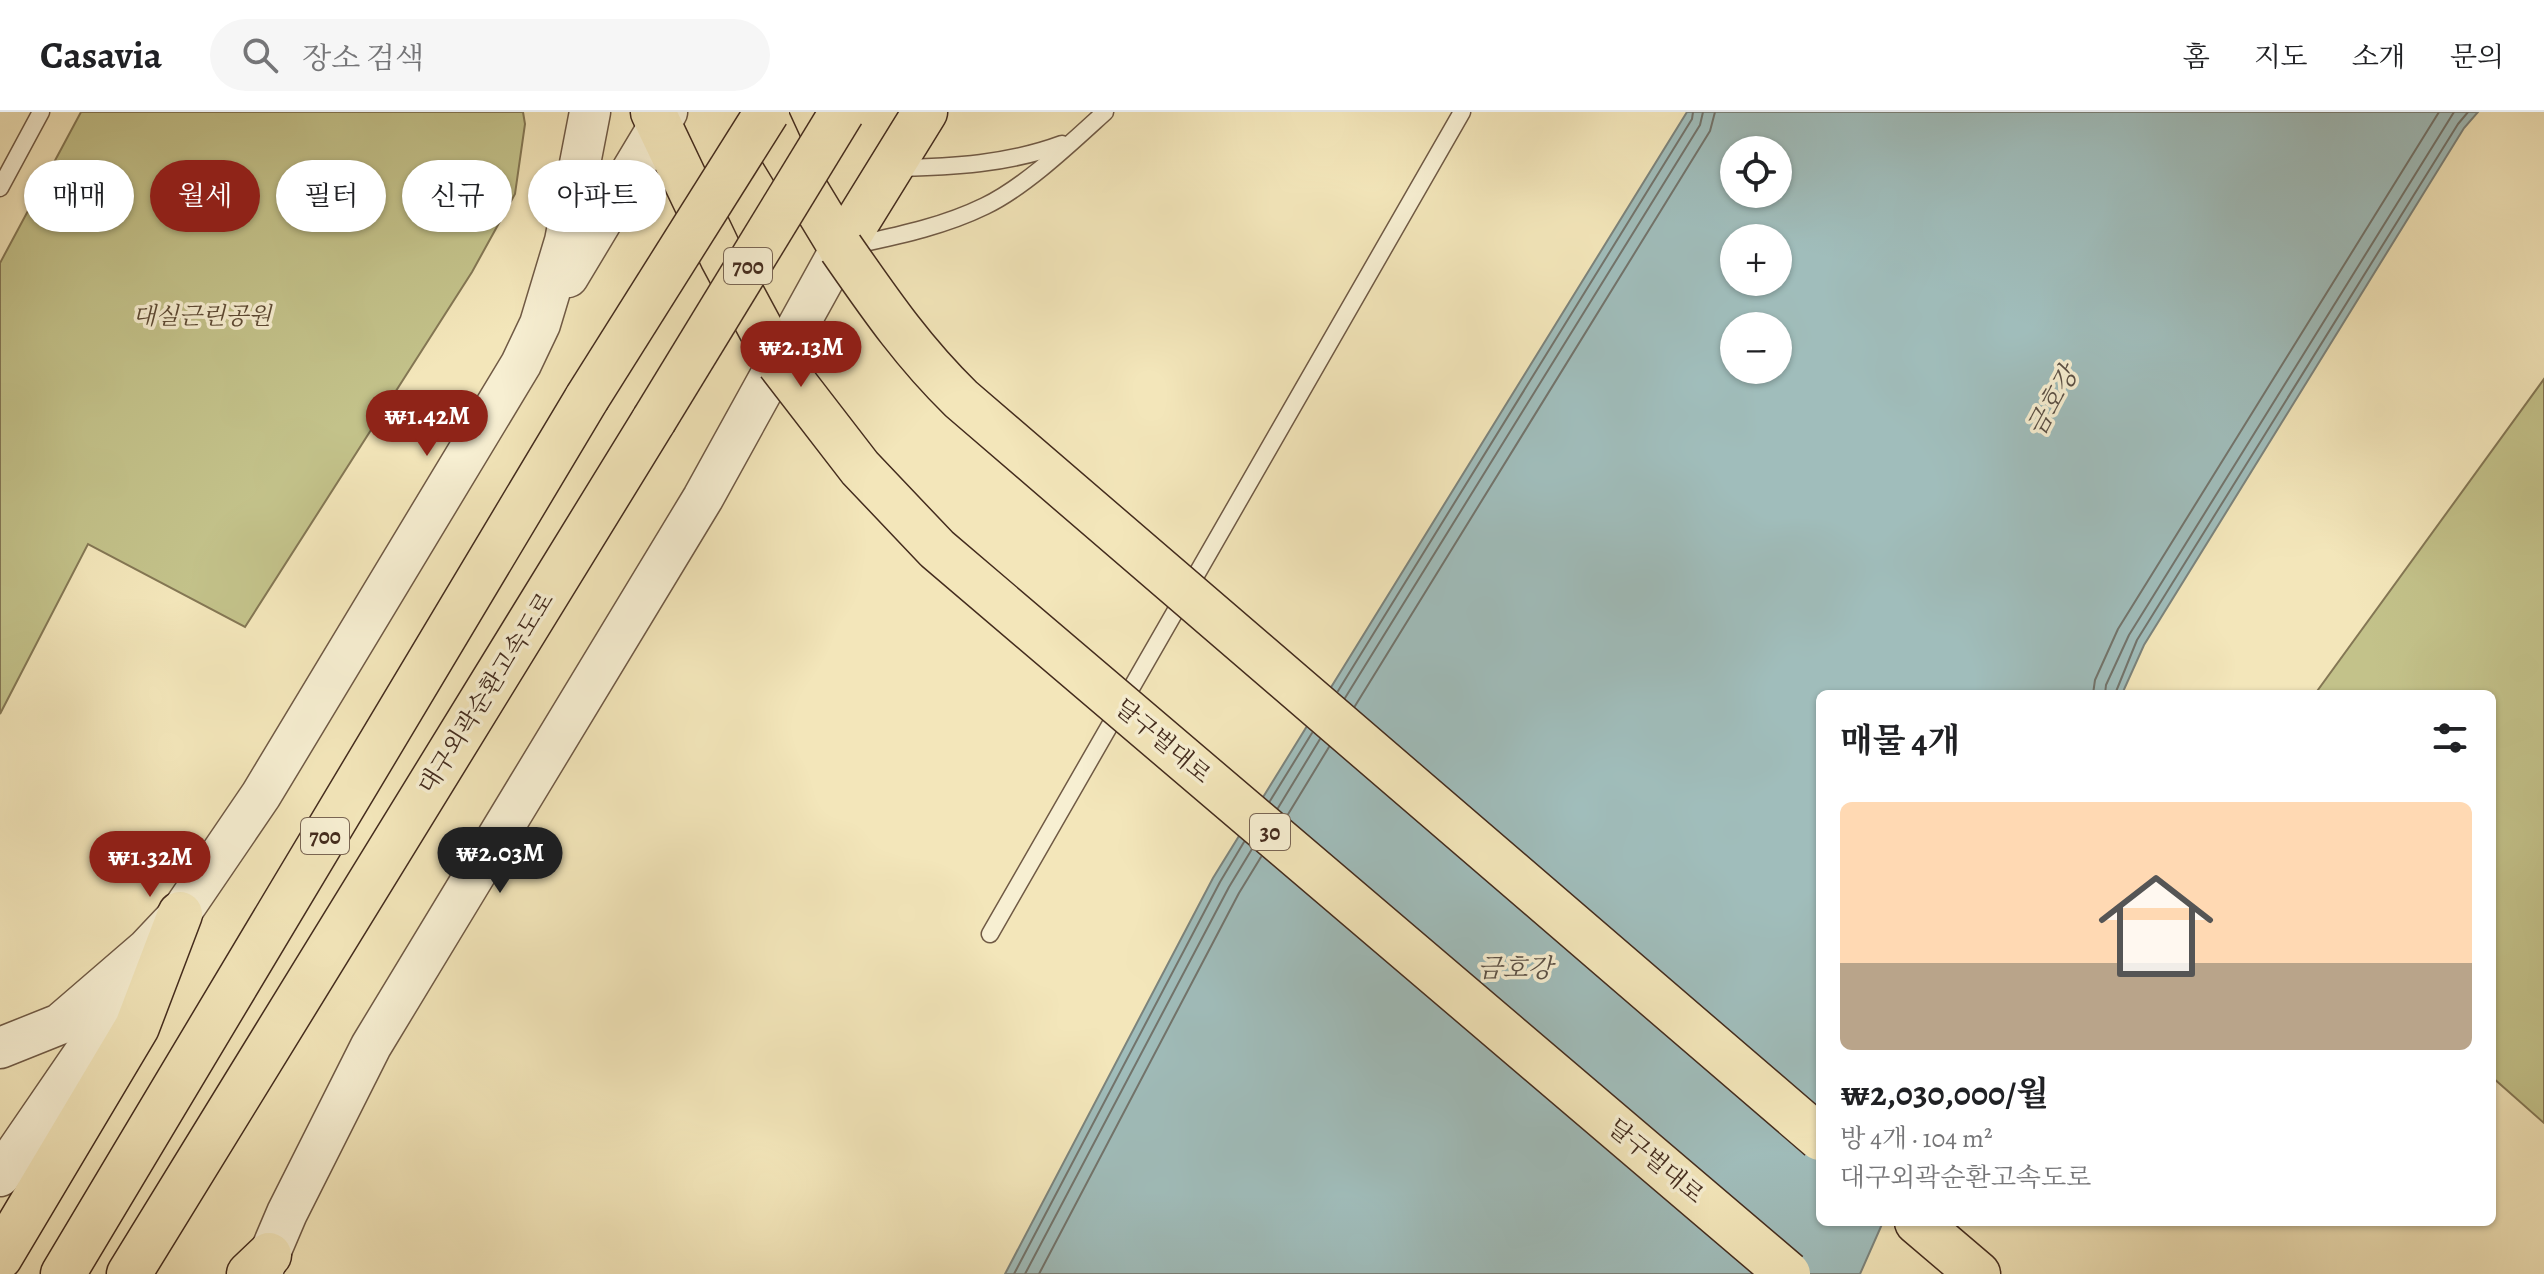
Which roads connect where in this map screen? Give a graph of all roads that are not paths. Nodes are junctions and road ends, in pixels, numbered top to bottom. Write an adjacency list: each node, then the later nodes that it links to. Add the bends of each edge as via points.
1 (41, 112): 11 (lane)
2 (590, 112): 13 (street, via 565,241)
3 (766, 112): 12 (main road, via 781,149); 23 (main road, 700, bridge, via 587,398)
4 (842, 112): 24 (main road, 대구외곽순환고속도로 / 700, bridge)
5 (925, 112): 10 (main road)
6 (1105, 112): 9 (lane)
7 (1462, 112): 16 (lane)
8 (660, 116): 13 (street); 14 (main road, 달구벌대로 / 30, via 722,257)
9 (1075, 140): 10 (lane, via 1031,156 987,163); 12 (lane, via 987,206 930,228)
10 (891, 168): 12 (main road)
11 (0, 188)
12 (841, 248): 14 (street); 18 (main road, bridge, via 895,327 961,399)
13 (540, 324): 15 (street, via 521,364 261,795)
14 (779, 363): 22 (street, via 371,1046); 25 (main road, 달구벌대로 / 30, bridge, via 860,468 937,549)
15 (180, 914): 17 (street, via 60,1024); 19 (street); 21 (main road, via 137,1027)
16 (990, 934)
17 (0, 1048)
18 (1816, 1135)
19 (0, 1176)
20 (1922, 1226): 26 (main road)
21 (0, 1257)
22 (260, 1268)
23 (63, 1274)
24 (129, 1274)
25 (1788, 1274)
26 (1978, 1274)

